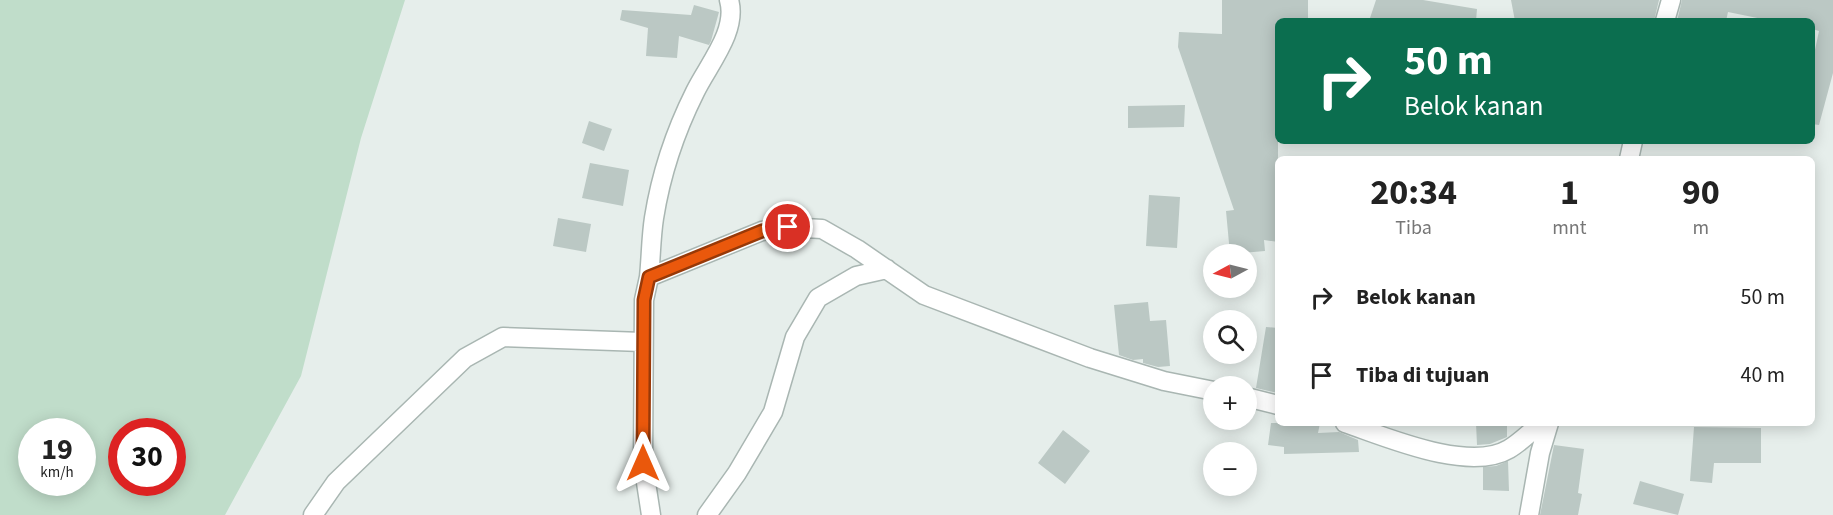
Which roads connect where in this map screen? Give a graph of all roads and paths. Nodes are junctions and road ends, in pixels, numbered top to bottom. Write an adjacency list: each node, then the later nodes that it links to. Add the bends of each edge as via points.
1 (729, 0): 5 (street, via 732,19 727,32 694,93 666,162 654,219)
2 (1671, 0): 3 (street)
3 (1666, 18)
4 (887, 269): 5 (street, via 822,229 788,227 762,231); 7 (street, via 924,295 1090,358); 15 (street, via 856,276 818,298 795,337 772,412)
5 (649, 277): 6 (street)
6 (642, 342): 13 (street, via 504,337 494,342 465,358 336,482); 14 (street, via 643,463)
7 (1203, 389)
8 (1257, 400): 9 (street)
9 (1275, 404)
10 (1354, 426): 11 (street, via 1463,458 1509,450)
11 (1538, 426)
12 (1548, 426): 16 (street)
13 (313, 515)
14 (651, 515)
15 (707, 515)
16 (1529, 515)

